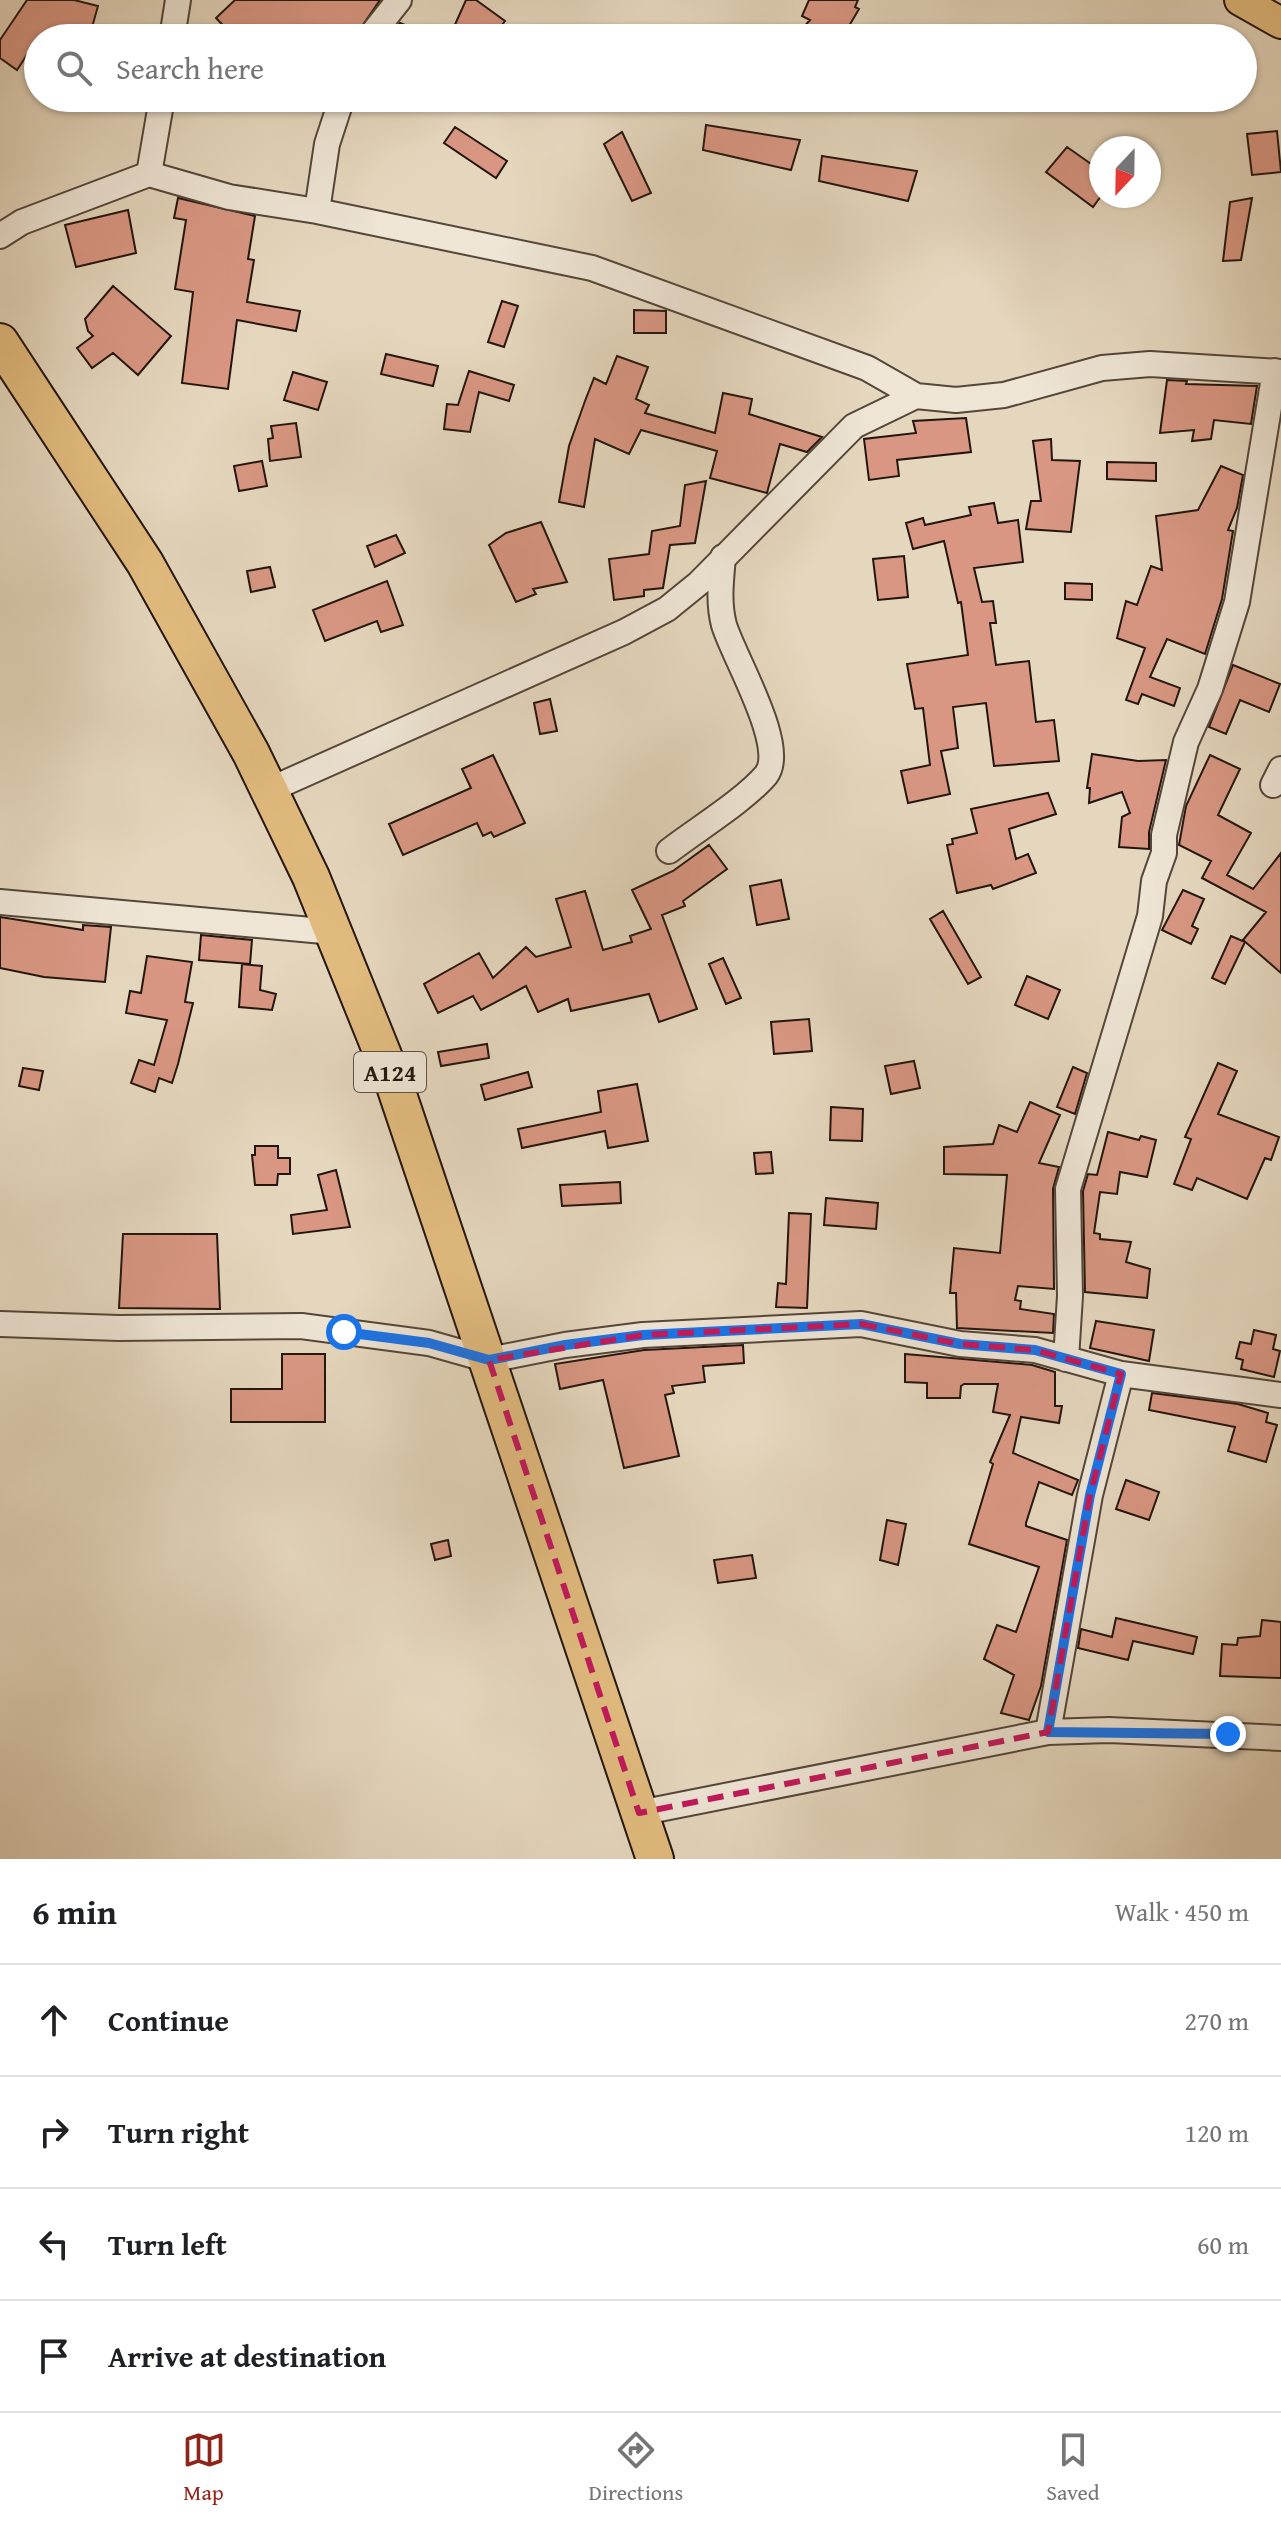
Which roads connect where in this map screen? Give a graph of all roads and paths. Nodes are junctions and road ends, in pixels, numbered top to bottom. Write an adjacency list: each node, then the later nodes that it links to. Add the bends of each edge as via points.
1 (178, 0): 5 (street)
2 (399, 0): 6 (street)
3 (1240, 0): 4 (main road)
4 (1281, 23)
5 (174, 24)
6 (380, 24)
7 (160, 112): 9 (street)
8 (337, 112): 10 (street)
9 (149, 174): 10 (street, via 229,197); 11 (street, via 22,222)
10 (317, 211): 14 (street, via 592,268 867,368)
11 (0, 236)
12 (0, 342): 16 (highway, A124, via 145,563)
13 (1278, 371): 14 (street, via 1150,364 1102,368 1004,395 956,400); 21 (street, via 1237,602 1210,689 1186,742 1150,916 1068,1189)
14 (916, 396): 15 (street, via 854,426)
15 (723, 557): 16 (street, via 667,609 624,632); 17 (street, via 723,622 772,742 771,764 758,781)
16 (269, 790): 19 (highway, A124)
17 (669, 851)
18 (0, 902): 19 (street)
19 (334, 932): 22 (highway, A124, via 393,1080)
20 (0, 1324): 22 (street, via 301,1326 429,1343)
21 (1066, 1359): 22 (street, via 861,1324 643,1335); 23 (street)
22 (489, 1360): 27 (highway, A124)
23 (1121, 1374): 24 (street); 25 (street, via 1090,1495)
24 (1281, 1395)
25 (1048, 1732): 26 (street); 27 (street)
26 (1281, 1738)
27 (639, 1813): 28 (highway, A124)
28 (655, 1859)

